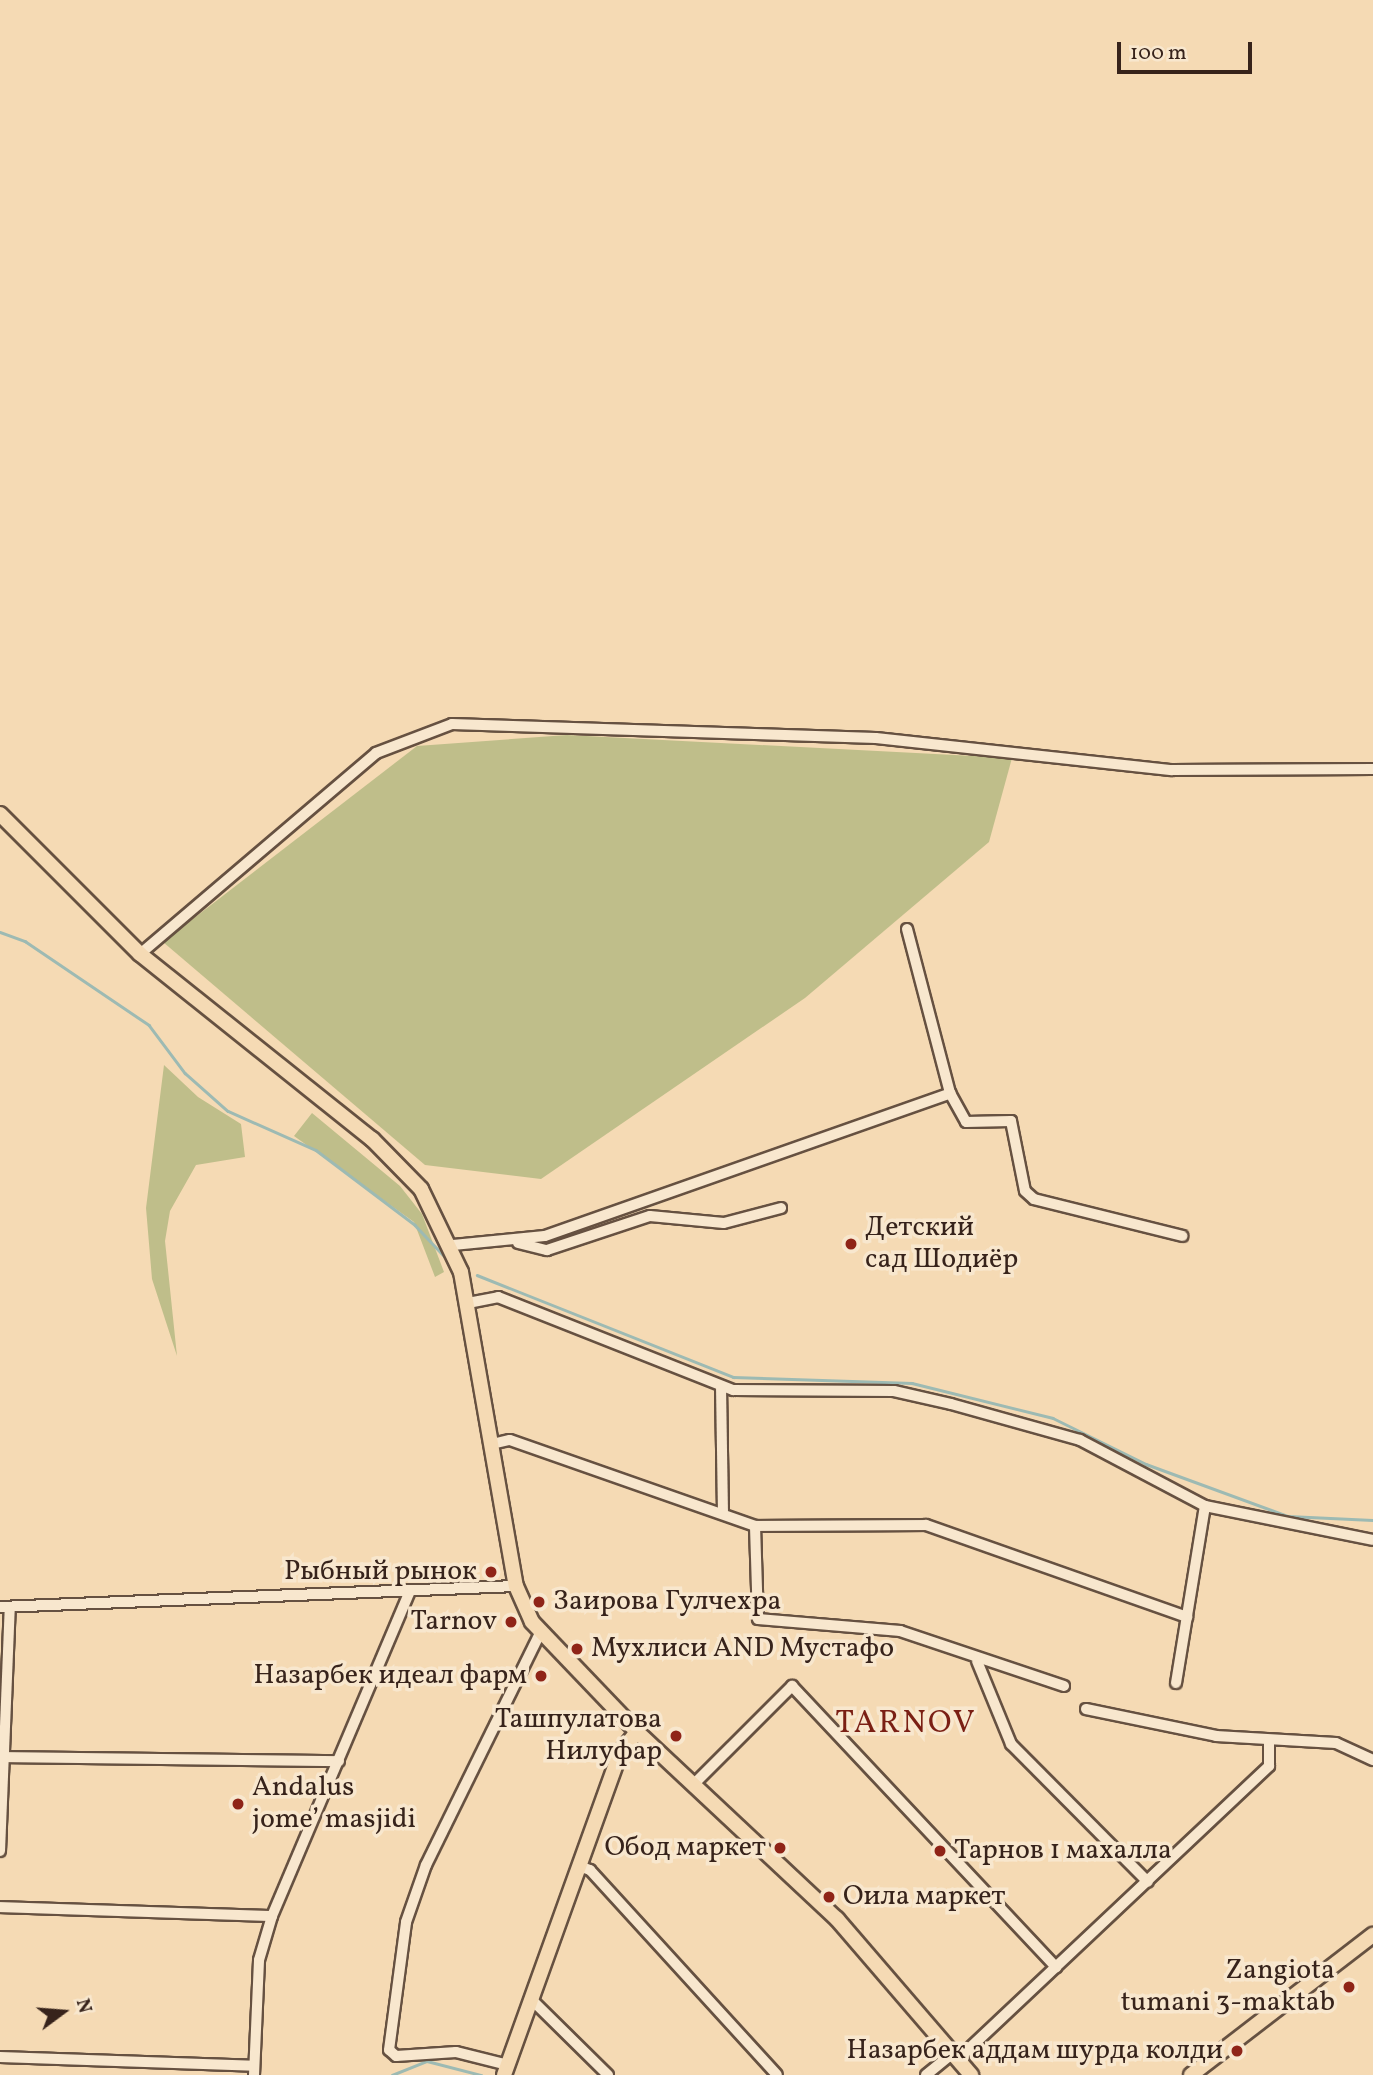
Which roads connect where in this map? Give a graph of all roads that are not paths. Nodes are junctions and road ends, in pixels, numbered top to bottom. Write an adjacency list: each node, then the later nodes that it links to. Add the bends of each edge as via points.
1 (1373, 769): 4 (street, via 1172,770 876,738 452,724 376,753)
2 (0, 814): 4 (main road)
3 (907, 929): 5 (street)
4 (140, 954): 9 (main road, via 398,1163 434,1206)
5 (950, 1093): 7 (street, via 966,1122 1012,1121 1025,1191 1034,1199); 8 (street)
6 (781, 1208): 8 (street, via 724,1223 650,1216 547,1250)
7 (1182, 1236)
8 (517, 1243): 9 (street, via 477,1238)
9 (453, 1245): 10 (main road)
10 (468, 1303): 11 (street, via 498,1297); 12 (main road)
11 (721, 1386): 13 (street, via 774,1393 894,1391 951,1404 1080,1440); 14 (street)
12 (492, 1444): 14 (street, via 510,1440); 17 (main road)
13 (1205, 1506): 16 (street); 20 (street)
14 (723, 1514): 15 (street)
15 (755, 1526): 20 (street, via 926,1525); 22 (street, via 758,1619 900,1631)
16 (1373, 1540)
17 (516, 1586): 18 (street); 21 (main road)
18 (410, 1591): 19 (street); 30 (street)
19 (5, 1607): 28 (street)
20 (1187, 1617): 23 (street)
21 (540, 1633): 26 (main road); 43 (street, via 426,1865 406,1922 389,2050 396,2056 456,2052)
22 (977, 1661): 24 (street); 34 (street, via 1011,1744)
23 (1176, 1683)
24 (1064, 1686)
25 (1086, 1709): 27 (street)
26 (637, 1732): 31 (main road); 33 (main road, via 620,1753)
27 (1269, 1741): 29 (street, via 1336,1743); 34 (street, via 1269,1766)
28 (2, 1757): 30 (street); 32 (street)
29 (1373, 1759)
30 (339, 1761): 36 (street)
31 (694, 1784): 38 (street, via 792,1686); 41 (main road, via 836,1919)
32 (0, 1851)
33 (579, 1866): 39 (main road); 45 (street, via 590,1870)
34 (1148, 1882): 38 (street)
35 (0, 1907): 36 (street)
36 (272, 1916): 42 (street, via 259,1960)
37 (1373, 1935): 48 (main road)
38 (1056, 1967): 41 (street)
39 (534, 2002): 43 (main road); 44 (street)
40 (0, 2057): 42 (street)
41 (955, 2057): 46 (street); 47 (main road)
42 (254, 2070)
43 (506, 2071)
44 (608, 2075)
45 (777, 2075)
46 (926, 2075)
47 (971, 2075)
48 (1191, 2075)

